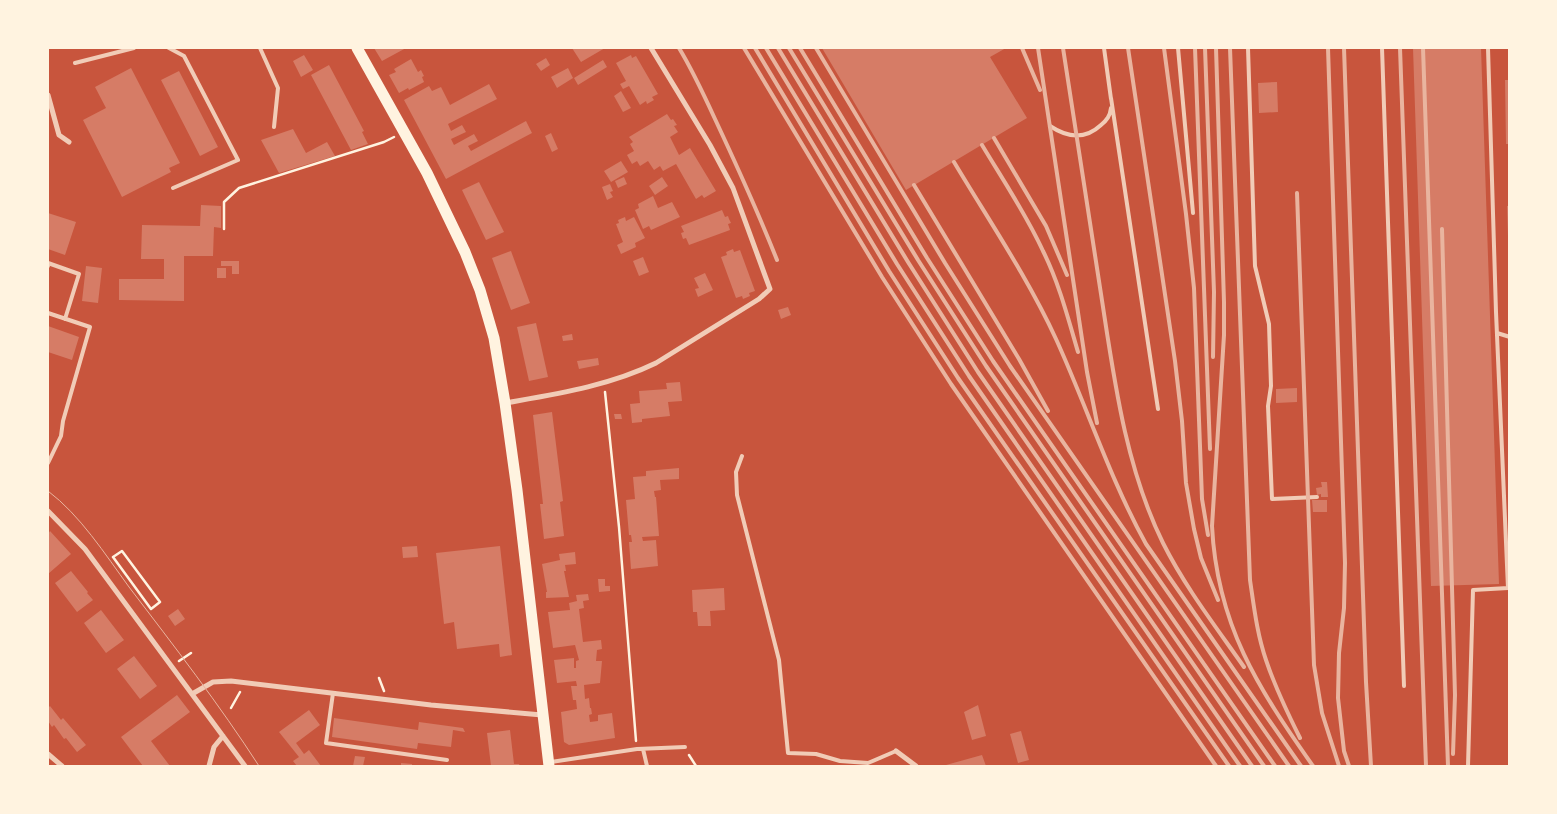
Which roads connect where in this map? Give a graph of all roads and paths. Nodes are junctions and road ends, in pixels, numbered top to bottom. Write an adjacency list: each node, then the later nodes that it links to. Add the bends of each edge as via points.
1 (134, 48): 11 (lane)
2 (169, 48): 18 (lane, via 184,56 238,160)
3 (260, 48): 15 (lane, via 278,88)
4 (357, 48): 16 (main road)
5 (651, 48): 26 (street, via 734,188 770,289 656,363)
6 (1104, 48): 13 (lane)
7 (1178, 48): 19 (lane)
8 (1248, 48): 31 (lane, via 1255,266 1269,340 1272,499)
9 (1382, 48): 37 (lane)
10 (1488, 48): 24 (lane)
11 (76, 63)
12 (48, 95): 17 (street, via 60,135)
13 (1111, 98): 14 (lane, via 1109,116 1088,135 1068,135); 28 (lane)
14 (1050, 126)
15 (274, 127)
16 (404, 132): 20 (path, via 384,142 239,188 224,202); 27 (main road, via 450,219 480,290 494,338)
17 (69, 142)
18 (173, 188)
19 (1193, 214)
20 (224, 229)
21 (48, 266): 23 (lane, via 48,263 80,274)
22 (48, 313): 23 (lane)
23 (65, 319): 30 (lane, via 90,327 61,436)
24 (1497, 333): 25 (lane); 57 (lane, via 1508,588 1473,590)
25 (1510, 337)
26 (604, 382): 27 (street); 45 (path, via 620,536)
27 (505, 403): 41 (main road)
28 (1158, 409)
29 (742, 456): 46 (lane, via 736,472 737,495 779,660 788,753 868,763)
30 (48, 463)
31 (1318, 497)
32 (48, 511): 39 (street, via 85,549)
33 (112, 557): 33 (path, via 122,551 160,602 151,609)
34 (191, 653): 35 (path)
35 (180, 660)
36 (246, 682): 38 (street); 39 (street, via 213,682); 40 (path)
37 (1404, 686)
38 (333, 693): 41 (street); 48 (lane, via 326,743)
39 (192, 694): 42 (street)
40 (231, 708)
41 (543, 715): 49 (main road)
42 (223, 736): 50 (street); 52 (street, via 214,747)
43 (685, 747): 44 (lane); 55 (path)
44 (643, 749): 45 (lane); 54 (lane)
45 (636, 750): 49 (lane)
46 (896, 751): 56 (street)
47 (48, 754): 51 (street)
48 (447, 760)
49 (549, 764)
50 (244, 765): 53 (street)
51 (62, 766)
52 (209, 766)
53 (237, 766)
54 (647, 766)
55 (696, 766)
56 (916, 766)
57 (1468, 766)

